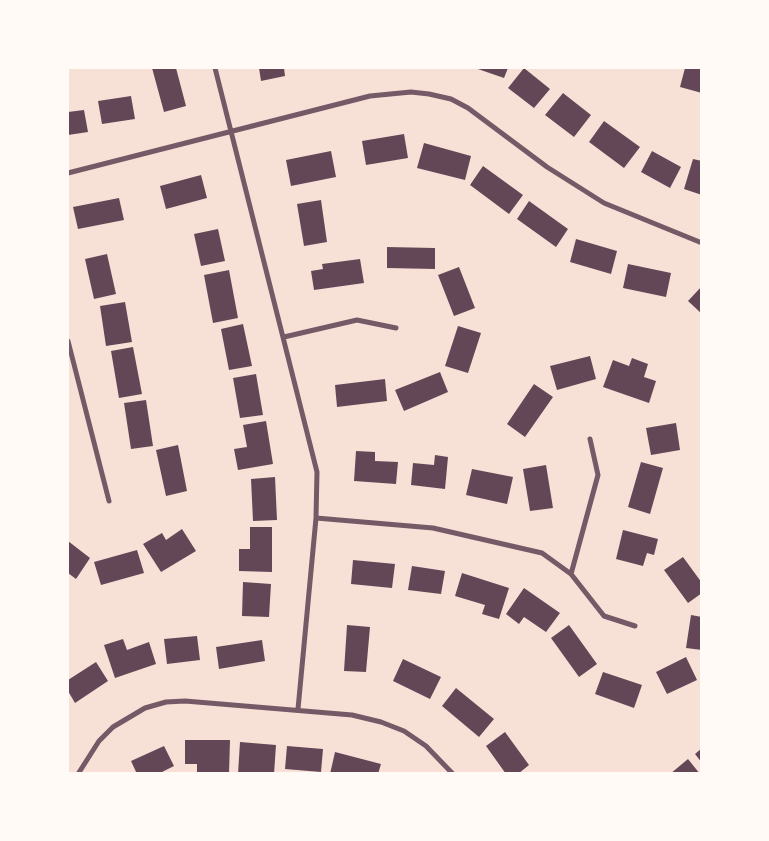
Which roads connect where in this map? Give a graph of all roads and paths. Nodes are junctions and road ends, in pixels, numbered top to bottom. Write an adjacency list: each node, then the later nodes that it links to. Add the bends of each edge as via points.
1 (215, 68): 2 (street)
2 (232, 131): 3 (street); 4 (street, via 370,96 411,92 451,99 604,203); 6 (street)
3 (68, 173)
4 (702, 243)
5 (396, 328): 6 (street, via 357,320)
6 (284, 337): 10 (street, via 317,472)
7 (68, 341): 9 (street)
8 (590, 439): 11 (street, via 598,475)
9 (108, 501)
10 (316, 518): 11 (street, via 457,532 542,553); 13 (street)
11 (571, 574): 12 (street, via 604,616)
12 (636, 626)
13 (298, 709): 14 (street, via 166,702 146,708 113,727 99,741); 15 (street, via 352,715 404,731 426,746)
14 (78, 774)
15 (453, 774)

